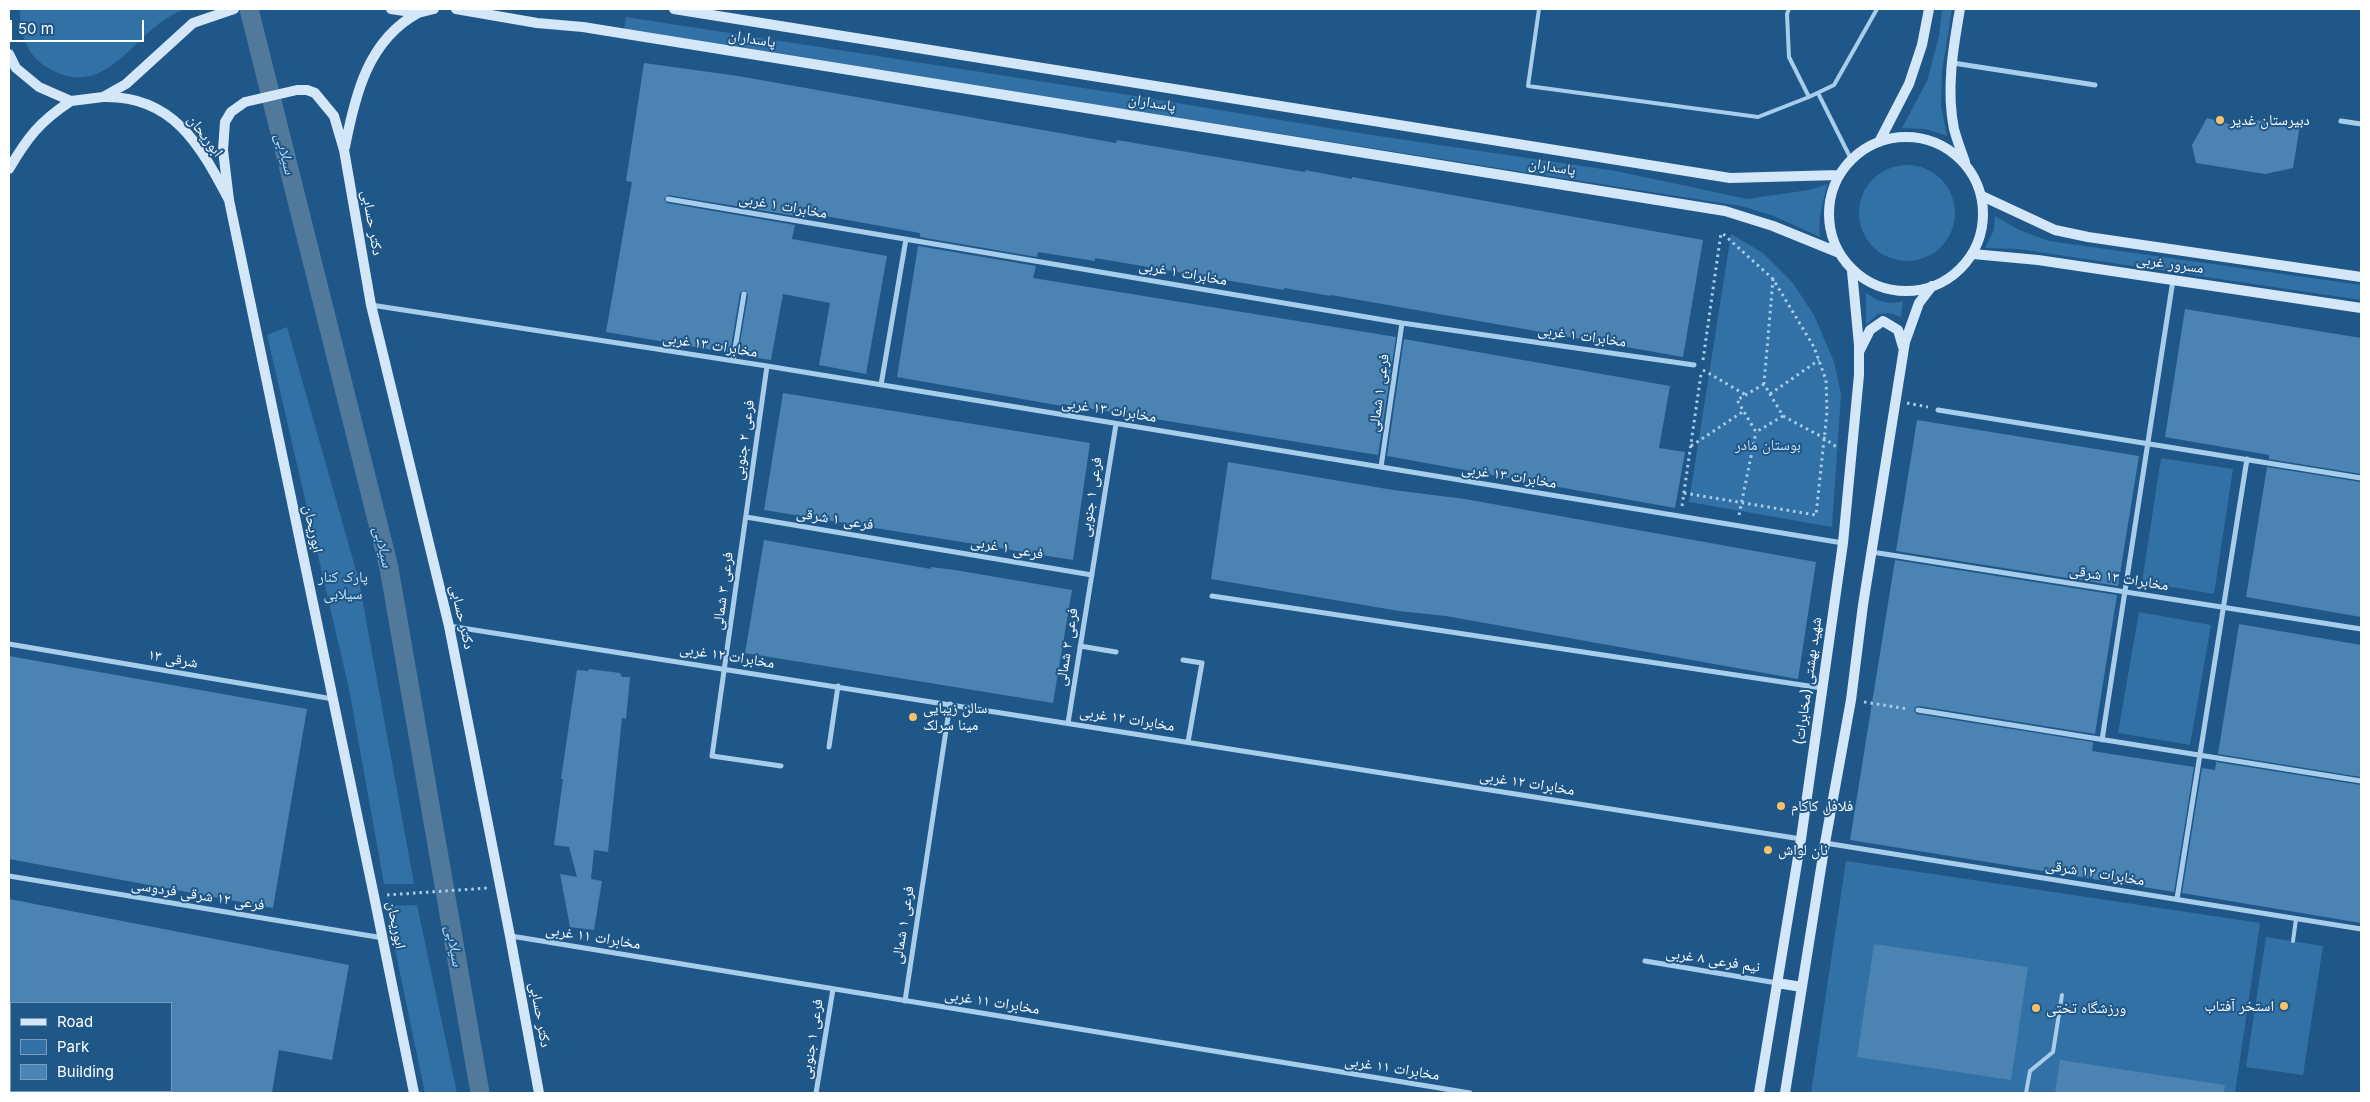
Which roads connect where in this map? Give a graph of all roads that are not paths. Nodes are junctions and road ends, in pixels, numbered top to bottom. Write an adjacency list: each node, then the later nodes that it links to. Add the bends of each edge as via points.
1 (234, 9): 17 (main road, via 193,23 126,84)
2 (391, 9): 11 (main road)
3 (434, 9): 11 (main road)
4 (456, 9): 32 (main road, پاسداران, via 538,23 592,28 1725,210)
5 (674, 9): 27 (main road, پاسداران, via 1730,178)
6 (1539, 9): 18 (lane, via 1528,86 1758,117)
7 (1789, 9): 18 (lane, via 1789,57)
8 (1877, 9): 16 (lane, via 1834,85)
9 (1928, 9): 22 (main road, via 1922,46 1908,84)
10 (1960, 9): 13 (main road)
11 (418, 13): 23 (main road, via 402,21 371,59 352,109)
12 (10, 56): 14 (main road); 19 (main road, via 16,68 39,87)
13 (1952, 63): 15 (street); 25 (main road, via 1950,91 1954,128)
14 (9, 70)
15 (2095, 84)
16 (1818, 93): 18 (lane); 24 (lane)
17 (103, 97): 19 (main road, ابوریحان); 30 (main road, ابوریحان, via 125,96 172,118 201,151)
18 (1809, 98)
19 (71, 101): 26 (main road, via 49,115)
20 (2341, 121): 21 (street)
21 (2361, 124)
22 (1879, 142): 24 (main road, via 1864,148); 25 (main road, via 1902,137 1934,142)
23 (344, 150): 30 (main road, via 334,116 324,102 307,90 245,102 231,112 225,122 223,150); 39 (main road, دکتر حسابی)
24 (1851, 159): 27 (main road)
25 (1965, 164): 28 (main road)
26 (9, 169)
27 (1838, 175): 32 (main road, via 1828,214)
28 (1982, 196): 33 (main road, via 1983,229); 35 (main road, مسرور غربی, via 2055,230)
29 (668, 199): 31 (street, مخابرات ۱ غربی)
30 (229, 200): 71 (main road, ابوریحان)
31 (906, 239): 41 (street, مخابرات ۱ غربی); 47 (street)
32 (1837, 252): 34 (main road)
33 (1973, 254): 36 (main road, مسرور غربی); 37 (main road, via 1956,274)
34 (1852, 271): 37 (main road, via 1887,290 1908,292); 43 (main road, شهید بهشتی (مخابرات))
35 (2361, 277)
36 (2173, 280): 40 (main road, مسرور غربی); 50 (street)
37 (1932, 286): 42 (main road, via 1919,303)
38 (744, 294): 44 (street)
39 (371, 305): 44 (street, مخابرات ۱۳ غربی); 62 (main road, دکتر حسابی)
40 (2361, 308)
41 (1402, 323): 45 (street, مخابرات ۱ غربی); 52 (street, فرعی ۱ شمالی)
42 (1904, 348): 43 (main road, via 1898,330 1883,321 1870,330); 57 (main road)
43 (1859, 351): 55 (main road, شهید بهشتی (مخابرات))
44 (733, 361): 46 (street, مخابرات ۱۳ غربی)
45 (1694, 365)
46 (767, 366): 47 (street, مخابرات ۱۳ غربی); 54 (street, فرعی ۲ جنوبی)
47 (881, 385): 49 (street, مخابرات ۱۳ غربی)
48 (1938, 410): 50 (street)
49 (1116, 424): 52 (street, مخابرات ۱۳ غربی); 58 (street, فرعی ۱ جنوبی)
50 (2148, 443): 51 (street); 59 (street)
51 (2246, 459): 53 (street); 61 (street)
52 (1382, 468): 55 (street, مخابرات ۱۳ غربی)
53 (2361, 478)
54 (746, 517): 56 (street, فرعی ۱ شرقی); 68 (street, فرعی ۳ شمالی)
55 (1843, 543): 70 (main road, شهید بهشتی (مخابرات))
56 (919, 546): 58 (street, فرعی ۱ غربی)
57 (1872, 552): 59 (street, مخابرات ۱۳ شرقی); 82 (main road, via 1851,700)
58 (1092, 575): 65 (street, فرعی ۲ شمالی)
59 (2126, 591): 61 (street, مخابرات ۱۳ شرقی); 75 (street)
60 (1212, 596): 70 (street)
61 (2224, 609): 63 (street, مخابرات ۱۳ شرقی); 78 (street)
62 (449, 626): 68 (street, مخابرات ۱۲ غربی); 87 (main road, دکتر حسابی)
63 (2361, 629)
64 (9, 644): 71 (street, ۱۳ شرقی)
65 (1080, 646): 66 (street); 74 (street, فرعی ۲ شمالی)
66 (1116, 652)
67 (1184, 660): 76 (street, via 1202,663)
68 (724, 668): 69 (street, مخابرات ۱۲ غربی); 79 (street, فرعی ۳ شمالی, via 712,756)
69 (838, 686): 72 (street, مخابرات ۱۲ غربی); 77 (street)
70 (1822, 688): 81 (main road, شهید بهشتی (مخابرات))
71 (333, 699): 88 (main road, ابوریحان)
72 (950, 704): 74 (street, مخابرات ۱۲ غربی); 95 (street, فرعی ۱ شمالی)
73 (1918, 710): 75 (street)
74 (1068, 723): 76 (street, مخابرات ۱۲ غربی)
75 (2102, 740): 78 (street)
76 (1188, 742): 81 (street, مخابرات ۱۲ غربی)
77 (829, 747)
78 (2198, 755): 80 (street); 84 (street)
79 (781, 766)
80 (2361, 781)
81 (1800, 839): 91 (main road, شهید بهشتی (مخابرات))
82 (1825, 843): 84 (street, مخابرات ۱۲ شرقی); 92 (main road)
83 (9, 876): 88 (street, فرعی ۱۲ شرقی فردوسی)
84 (2177, 899): 85 (street, مخابرات ۱۲ شرقی)
85 (2296, 919): 86 (street, مخابرات ۱۲ شرقی); 89 (lane)
86 (2361, 929)
87 (510, 936): 93 (street, مخابرات ۱۱ غربی); 97 (main road, دکتر حسابی)
88 (383, 938): 96 (main road, ابوریحان)
89 (2293, 941)
90 (1645, 961): 91 (street, نیم فرعی ۸ غربی)
91 (1777, 983): 92 (main road); 100 (main road, شهید بهشتی (مخابرات))
92 (1802, 987): 101 (main road)
93 (833, 989): 95 (street, مخابرات ۱۱ غربی); 98 (street, فرعی ۱ جنوبی)
94 (2062, 996): 102 (lane, via 2053,1052 2030,1071)
95 (905, 1000): 99 (street, مخابرات ۱۱ غربی)
96 (414, 1093)
97 (539, 1093)
98 (816, 1093)
99 (1470, 1093)
100 (1760, 1093)
101 (1786, 1093)
102 (2026, 1093)

